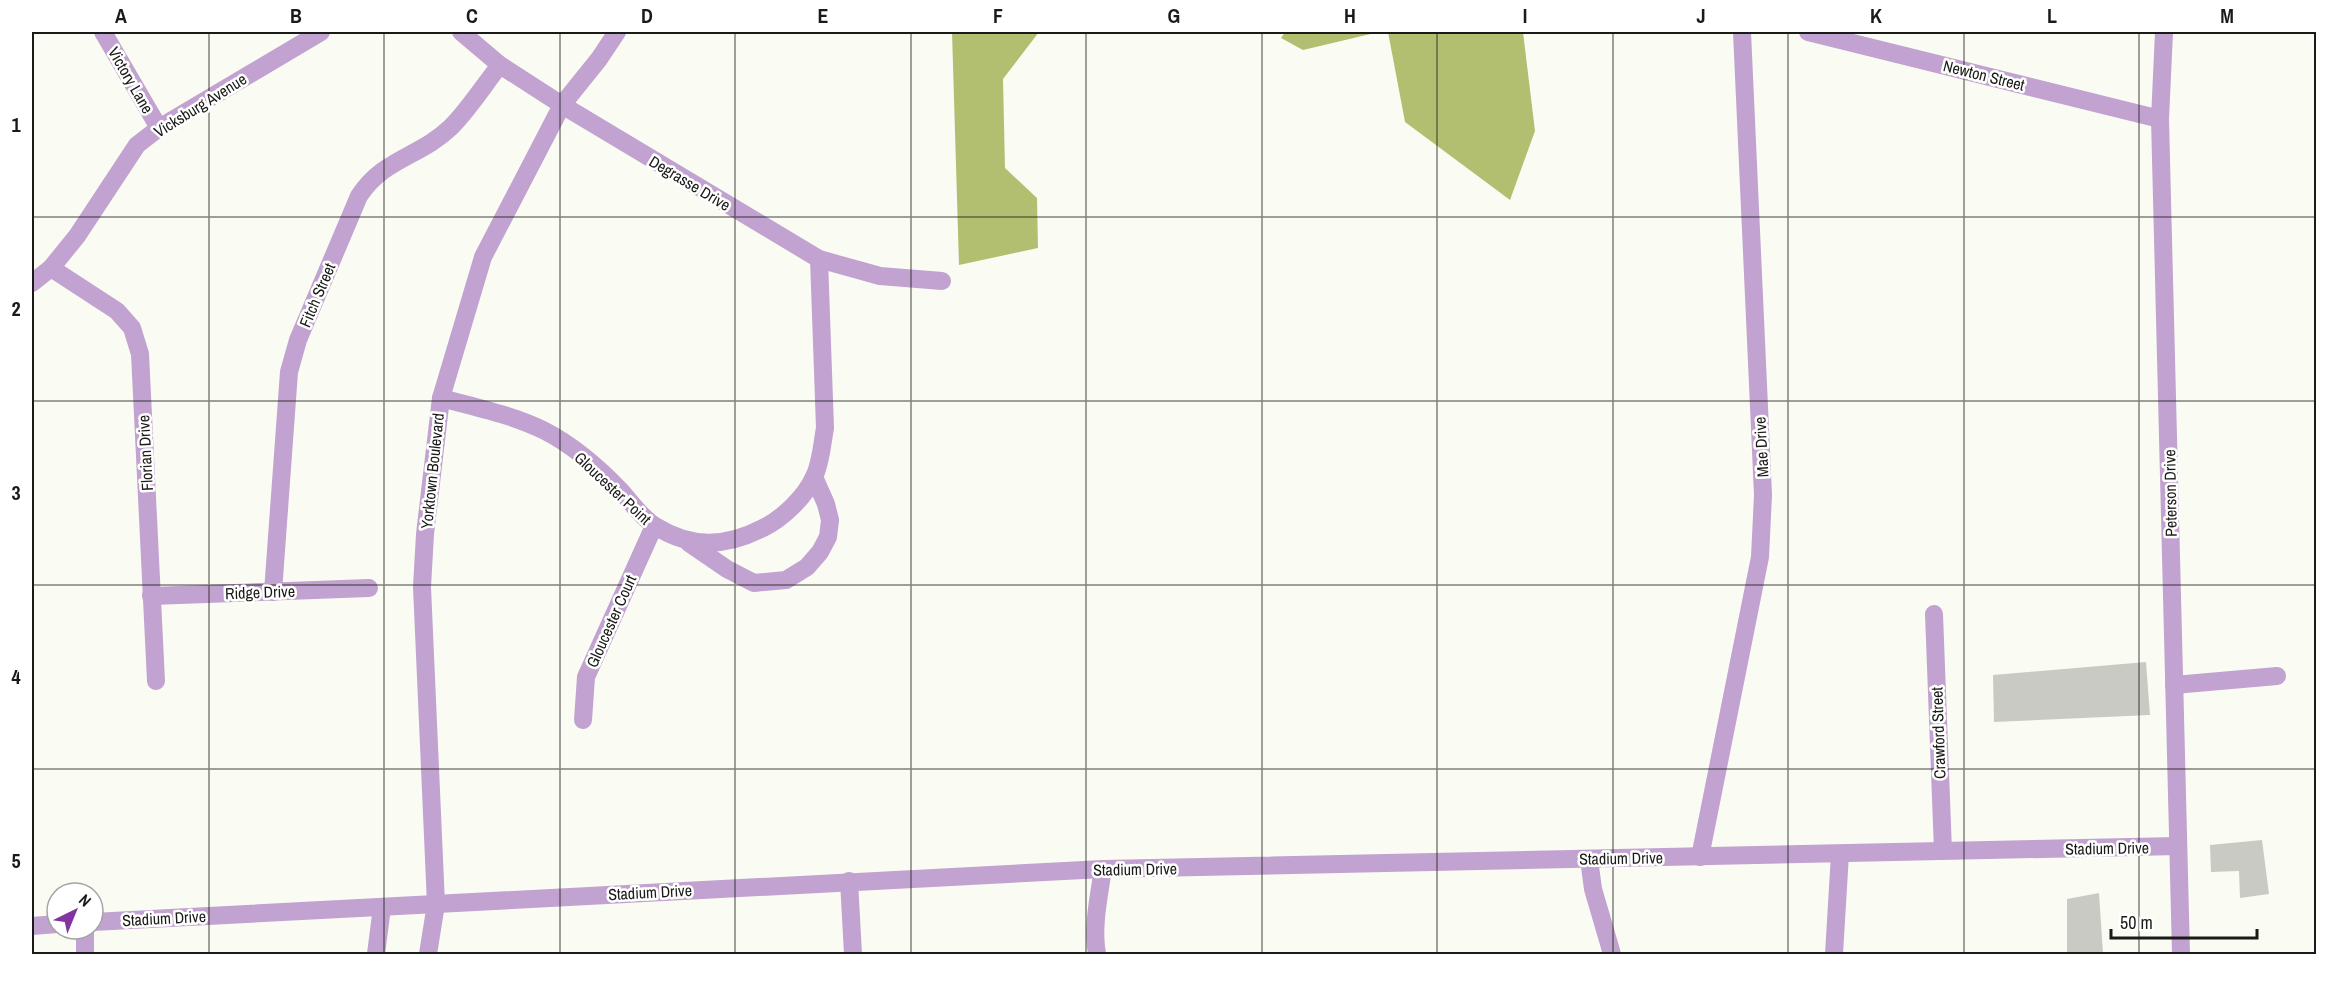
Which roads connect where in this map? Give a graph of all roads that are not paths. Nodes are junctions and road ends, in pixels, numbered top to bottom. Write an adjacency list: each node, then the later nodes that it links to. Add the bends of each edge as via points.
1 (103, 32): 11 (street, Victory Lane)
2 (321, 32): 11 (street, Vicksburg Avenue)
3 (461, 32): 8 (street, Degrasse Drive)
4 (617, 32): 9 (street, Yorktown Boulevard)
5 (1742, 32): 31 (street, Mae Drive, via 1762,536)
6 (1808, 32): 10 (street, Newton Street)
7 (2164, 32): 10 (street, Peterson Drive)
8 (500, 65): 9 (street, Degrasse Drive); 21 (street, Fitch Street, via 451,127 383,169 358,196 298,340 289,372)
9 (562, 105): 12 (street, Degrasse Drive); 16 (street, Yorktown Boulevard, via 483,257)
10 (2160, 119): 26 (street, Peterson Drive)
11 (159, 128): 13 (street, Vicksburg Avenue, via 137,145)
12 (819, 259): 14 (street, Degrasse Drive, via 880,276); 17 (street, Gloucester Point, via 825,428)
13 (51, 268): 15 (street, Vicksburg Avenue); 22 (street, Florian Drive, via 117,311 132,328 140,354)
14 (942, 281)
15 (32, 283)
16 (441, 398): 18 (street, Gloucester Point, via 545,431 580,454); 35 (street, Yorktown Boulevard, via 422,587)
17 (814, 477): 19 (street, Gloucester Point, via 772,524 741,540 712,544); 19 (street, Gloucester Point, via 830,520 828,537 807,567 786,580 754,583)
18 (654, 525): 19 (street, Gloucester Point); 27 (street, Gloucester Court, via 586,677)
19 (686, 541)
20 (369, 588): 21 (street, Ridge Drive)
21 (273, 592): 22 (street, Ridge Drive)
22 (151, 596): 25 (street, Florian Drive)
23 (1934, 614): 29 (street, Crawford Street)
24 (2277, 676): 26 (street)
25 (156, 681)
26 (2174, 685): 28 (street, Peterson Drive)
27 (583, 720)
28 (2178, 846): 29 (street, Stadium Drive); 44 (street, Peterson Drive)
29 (1943, 851): 30 (street, Stadium Drive)
30 (1840, 854): 31 (street, Stadium Drive); 43 (street)
31 (1700, 857): 32 (street, Stadium Drive)
32 (1589, 859): 33 (street, Stadium Drive); 42 (street, via 1593,889)
33 (1103, 869): 34 (street, Stadium Drive); 41 (street)
34 (849, 881): 35 (street, Stadium Drive); 40 (street)
35 (435, 904): 36 (street, Stadium Drive); 39 (street, Yorktown Boulevard)
36 (382, 907): 37 (street, Stadium Drive); 38 (street)
37 (105, 921)
38 (376, 954)
39 (428, 954)
40 (853, 954)
41 (1097, 954)
42 (1612, 954)
43 (1834, 954)
44 (2181, 954)

